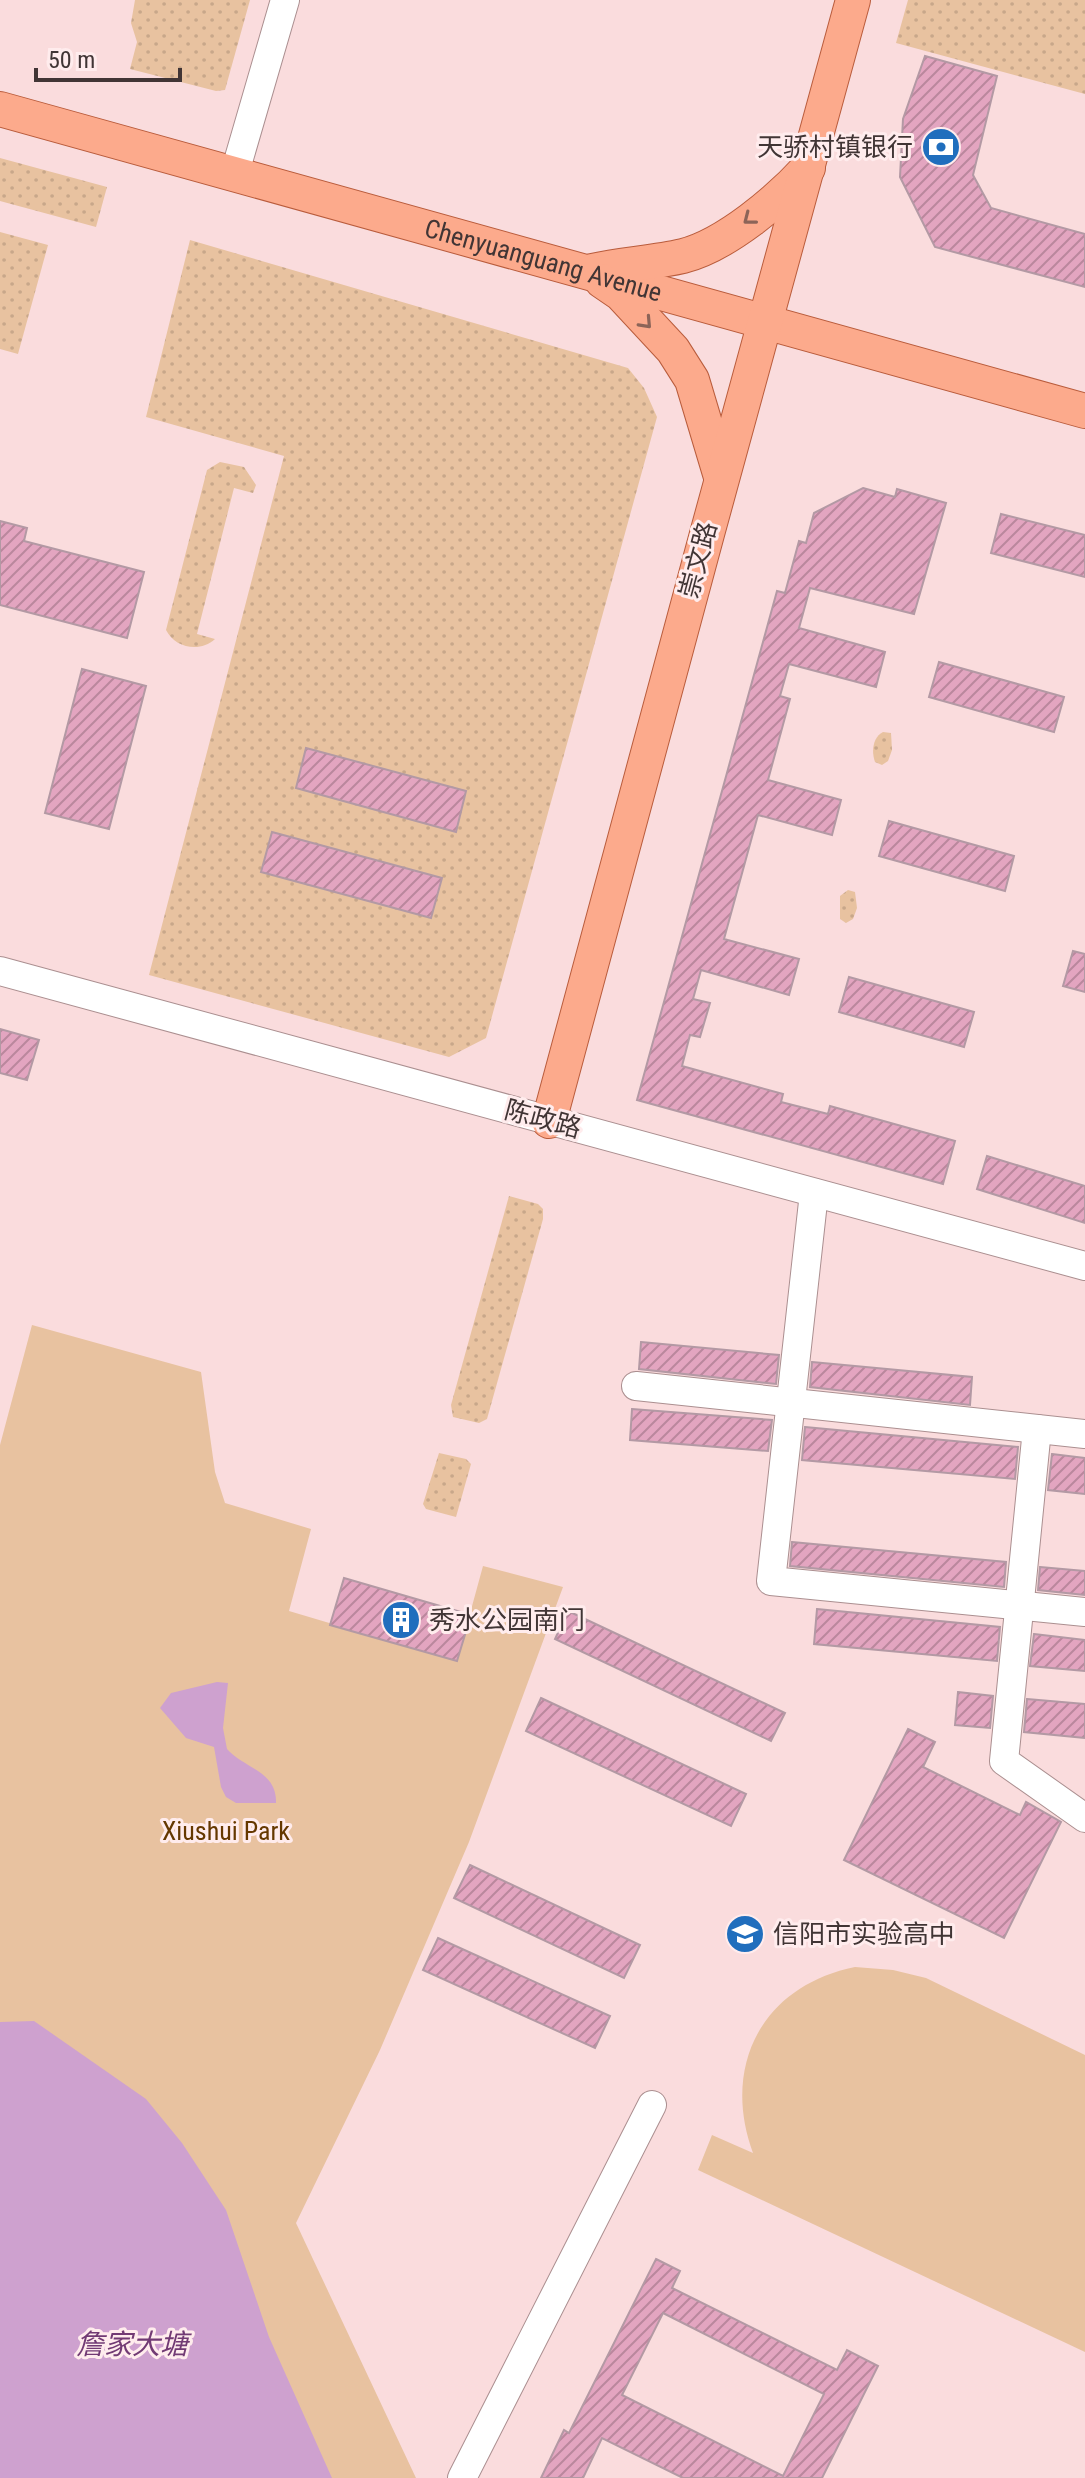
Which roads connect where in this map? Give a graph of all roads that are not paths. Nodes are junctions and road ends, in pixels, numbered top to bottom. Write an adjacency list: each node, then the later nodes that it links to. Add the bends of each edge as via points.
1 (285, 0): 5 (street)
2 (853, 0): 4 (main road, 崇文路)
3 (0, 109): 5 (main road, Chenyuanguang Avenue)
4 (808, 168): 6 (main road, one-way to 6, via 787,191 705,247); 7 (main road, 崇文路)
5 (235, 172): 6 (main road, Chenyuanguang Avenue)
6 (588, 272): 7 (main road, Chenyuanguang Avenue); 9 (main road, one-way to 9, via 621,294 673,350 692,380)
7 (765, 322): 8 (main road, Chenyuanguang Avenue); 9 (main road, 崇文路)
8 (1085, 411)
9 (721, 477): 11 (main road, 崇文路)
10 (0, 971): 11 (street, 陈政路)
11 (549, 1121): 12 (street, 陈政路)
12 (814, 1193): 13 (street, 陈政路); 15 (street)
13 (1085, 1266)
14 (636, 1386): 15 (street)
15 (791, 1403): 16 (street); 18 (street, via 771,1581)
16 (1037, 1429): 17 (street); 18 (street)
17 (1085, 1434)
18 (1019, 1604): 19 (street); 20 (street, via 1004,1761)
19 (1085, 1612)
20 (1085, 1818)
21 (652, 2105): 22 (street)
22 (462, 2478)

